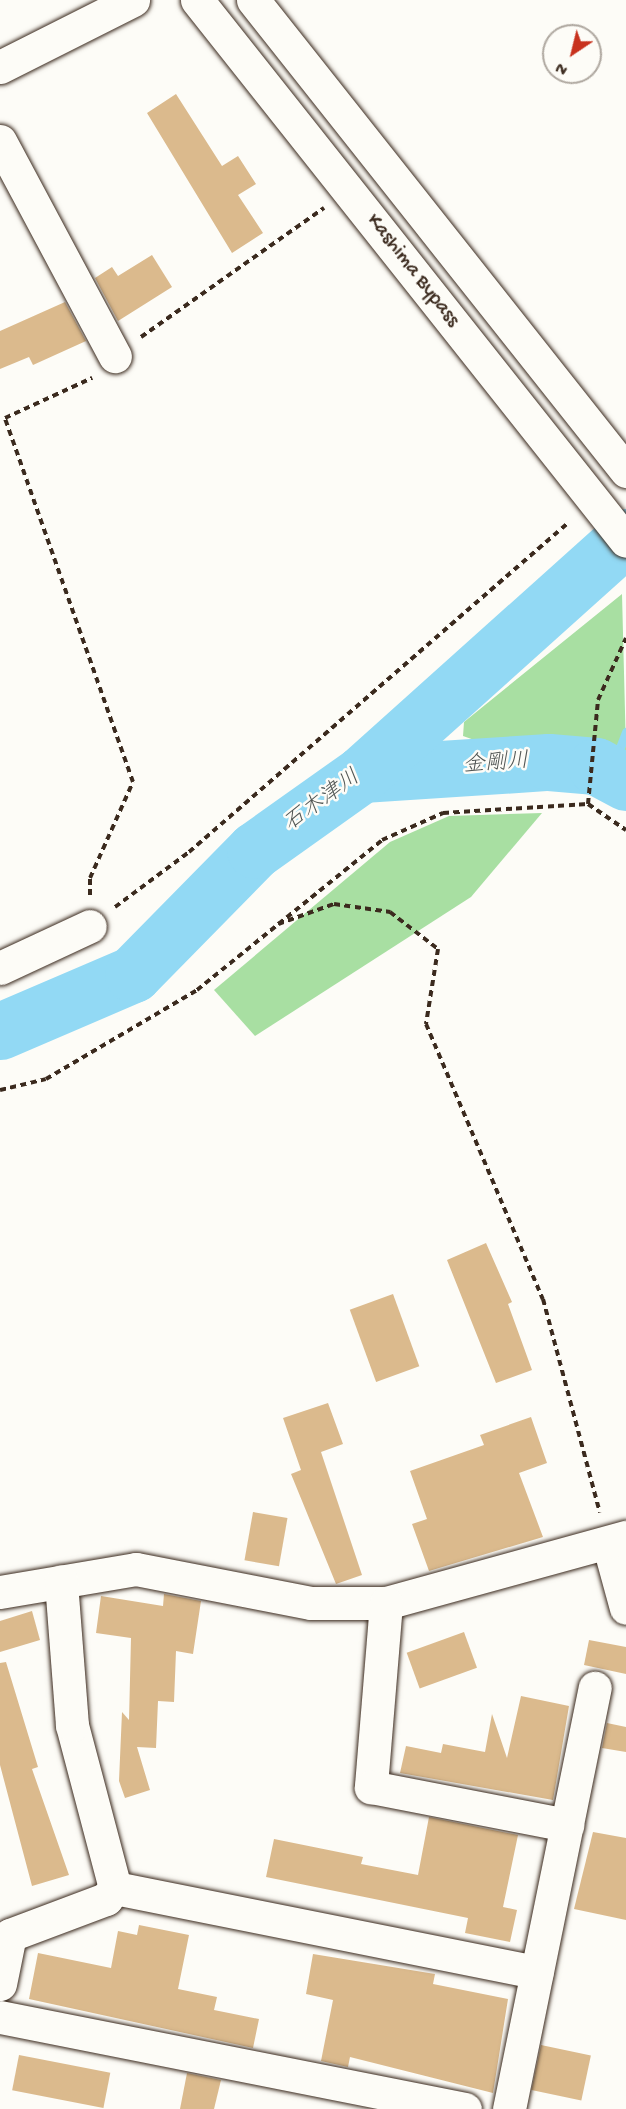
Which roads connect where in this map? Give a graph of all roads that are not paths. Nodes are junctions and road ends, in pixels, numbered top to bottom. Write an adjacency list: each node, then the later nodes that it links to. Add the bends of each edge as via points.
1 (133, 0): 4 (main road)
2 (197, 0): 8 (main road, Kashima Bypass)
3 (253, 0): 7 (main road, Kashima Bypass)
4 (0, 67)
5 (0, 141): 6 (main road)
6 (115, 356)
7 (626, 471)
8 (626, 542)
9 (90, 926): 10 (main road)
10 (0, 968)
11 (618, 1541): 14 (main road); 15 (main road)
12 (61, 1581): 13 (main road); 14 (main road, via 136,1569 311,1603); 18 (main road, via 72,1725)
13 (0, 1592)
14 (386, 1604): 17 (main road, via 371,1786)
15 (626, 1608)
16 (595, 1688): 17 (main road)
17 (567, 1825): 19 (main road)
18 (115, 1888): 19 (main road); 20 (main road, via 106,1899 10,1935)
19 (537, 1972): 23 (main road)
20 (0, 1984)
21 (0, 2017): 22 (main road)
22 (465, 2109)
23 (509, 2109)

